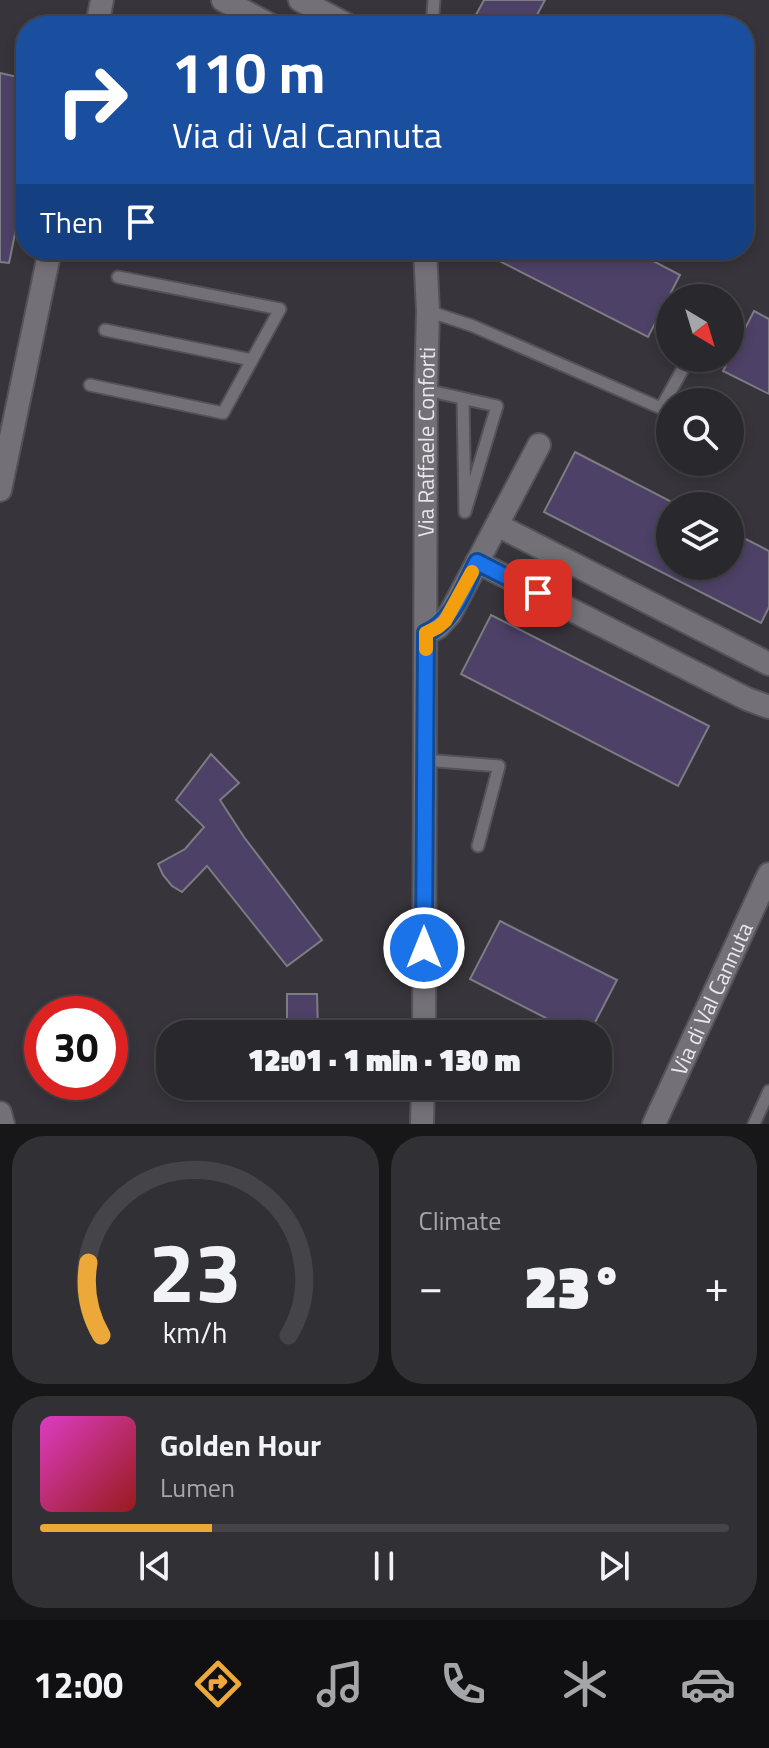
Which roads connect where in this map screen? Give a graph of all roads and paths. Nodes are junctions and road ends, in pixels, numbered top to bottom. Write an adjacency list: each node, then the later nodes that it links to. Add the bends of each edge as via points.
1 (223, 0): 3 (street)
2 (300, 0): 4 (street)
3 (253, 16)
4 (330, 16)
5 (48, 260): 16 (street)
6 (425, 260): 8 (street, Via Raffaele Conforti)
7 (118, 277): 10 (lane, via 280,309)
8 (428, 311): 12 (street, Via Raffaele Conforti); 14 (lane)
9 (105, 330): 10 (lane)
10 (252, 360): 11 (lane, via 223,413)
11 (90, 385)
12 (426, 390): 13 (lane); 19 (street, Via Raffaele Conforti)
13 (463, 399): 13 (lane, via 497,406 465,512 465,484)
14 (656, 406)
15 (539, 445): 17 (street)
16 (0, 490)
17 (497, 525): 18 (street); 20 (street)
18 (477, 562): 19 (street, via 450,614); 21 (street)
19 (426, 633): 22 (street, Via Raffaele Conforti)
20 (769, 664)
21 (769, 707)
22 (425, 760): 23 (lane, via 499,766); 25 (street, Via Raffaele Conforti)
23 (478, 846)
24 (769, 874): 31 (street, Via di Val Cannuta)
25 (424, 1020)
26 (769, 1091): 32 (lane)
27 (423, 1100): 30 (street)
28 (0, 1113): 29 (street)
29 (3, 1124)
30 (422, 1124)
31 (654, 1124)
32 (754, 1124)

